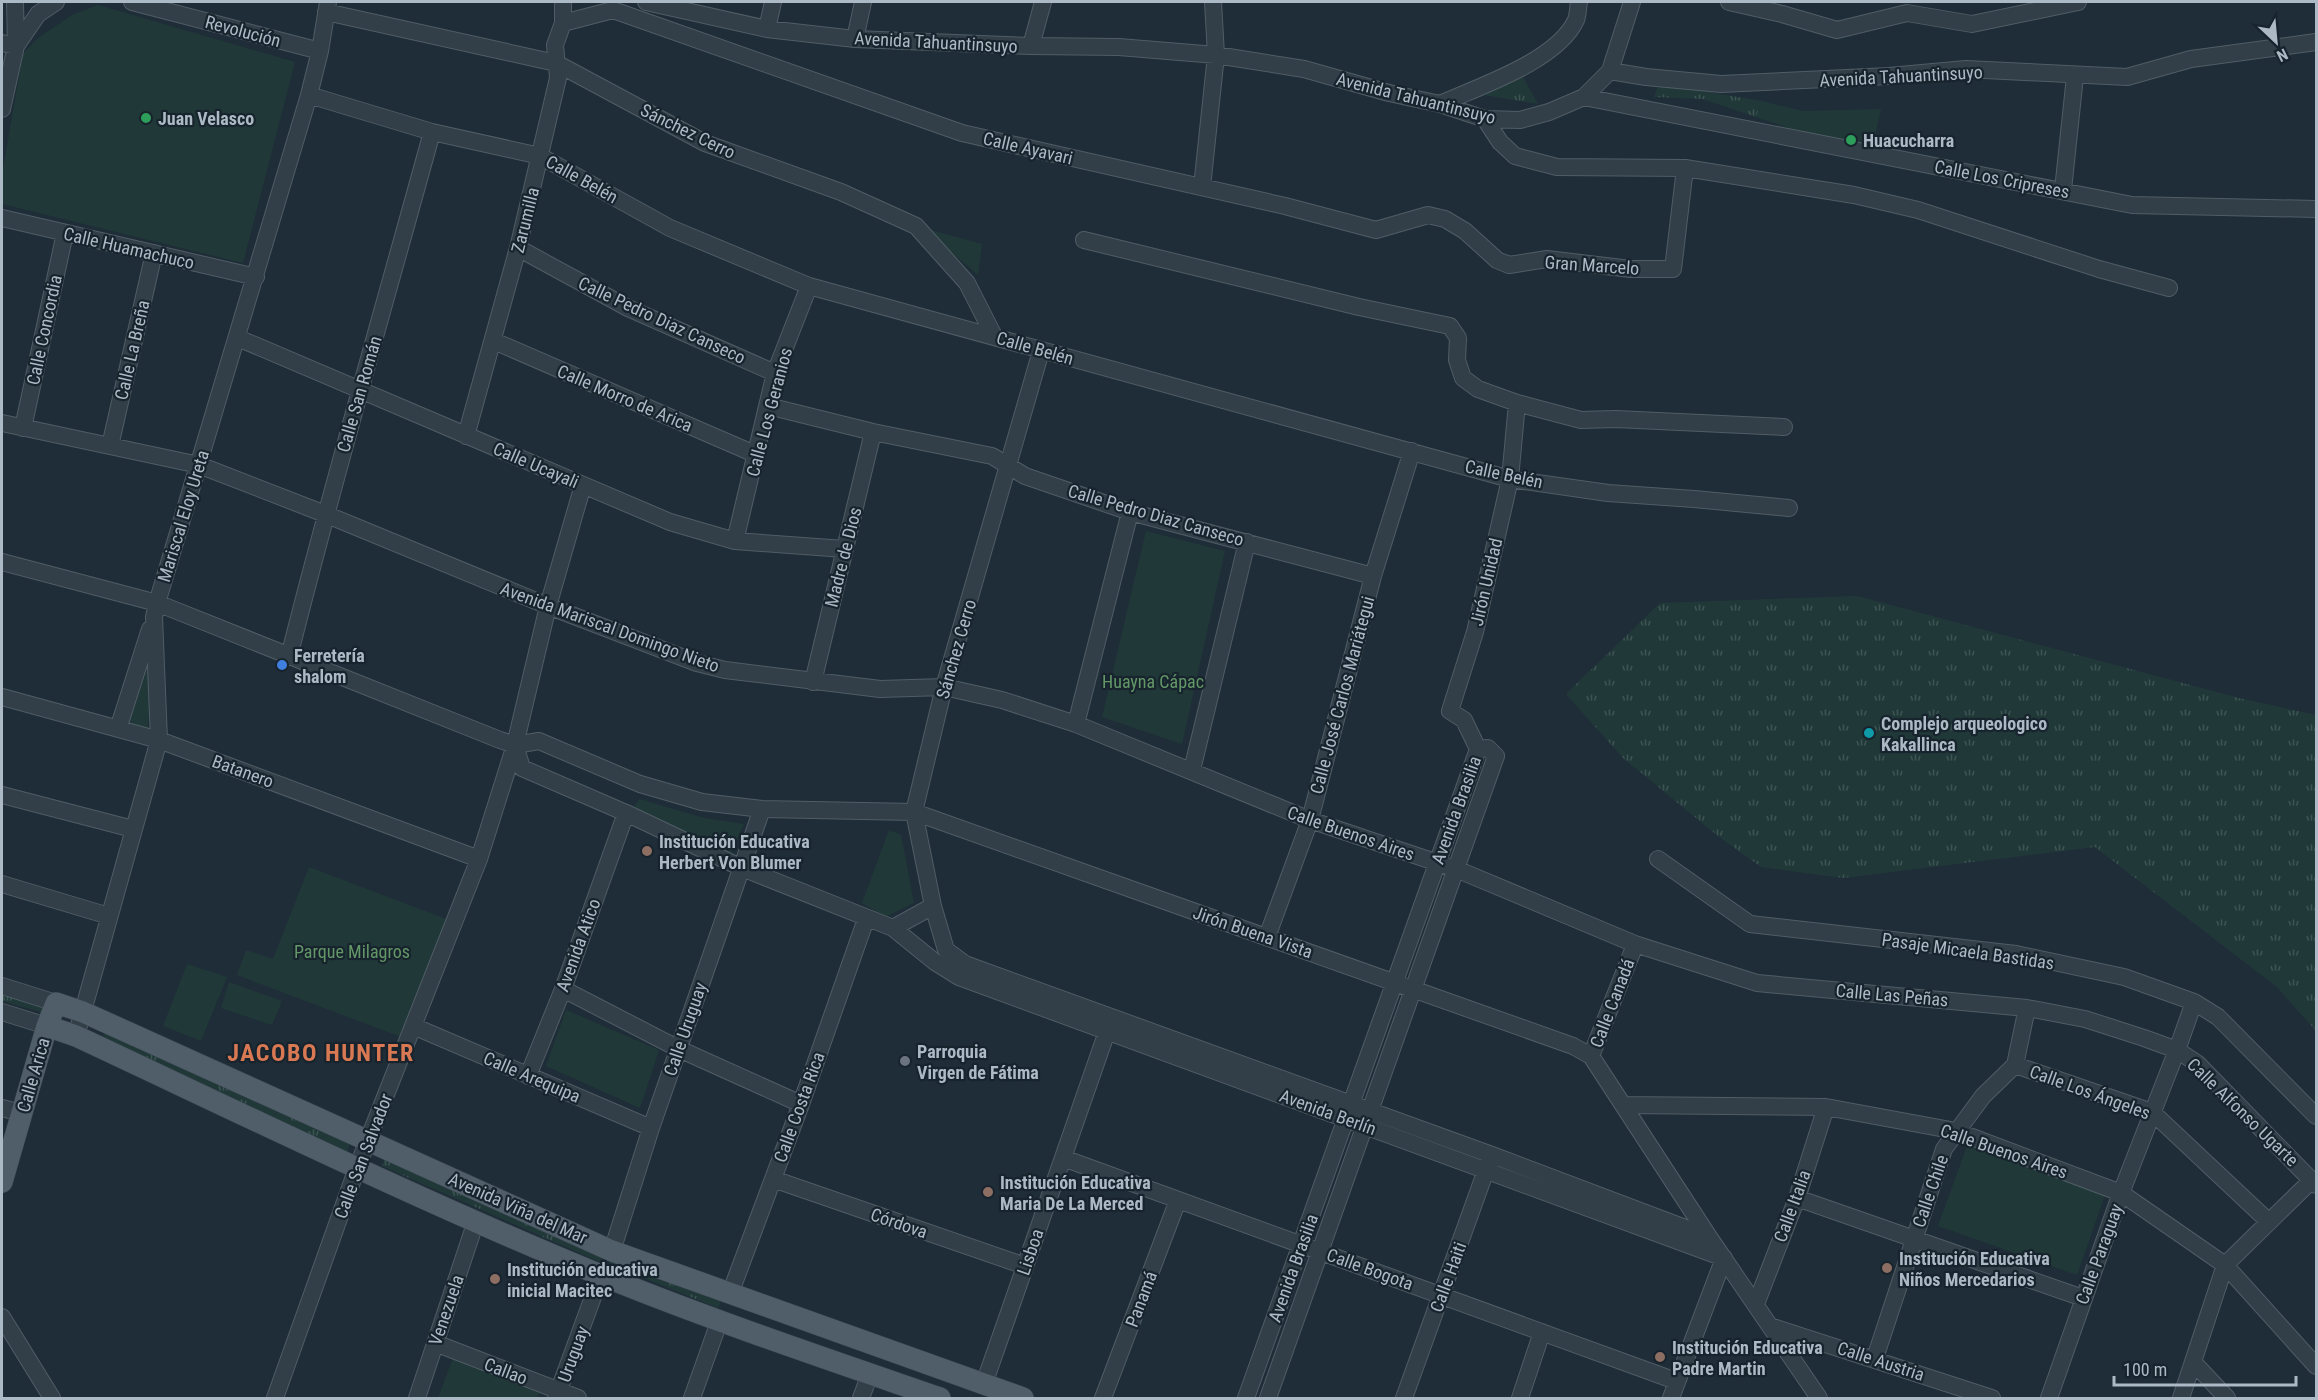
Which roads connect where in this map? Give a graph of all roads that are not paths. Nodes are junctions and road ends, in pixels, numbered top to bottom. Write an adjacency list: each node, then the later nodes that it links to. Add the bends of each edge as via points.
1 (15, 2): 20 (street)
2 (56, 2): 20 (street, via 38,14)
3 (132, 2): 22 (street, Revolución)
4 (563, 2): 16 (street, Zarumilla)
5 (773, 2): 17 (street)
6 (863, 2): 18 (street)
7 (1043, 2): 21 (street)
8 (1213, 2): 23 (street)
9 (1579, 2): 29 (street, via 1576,19 1555,46 1533,62)
10 (1632, 2): 25 (street)
11 (1729, 2): 12 (street, via 1837,30 1907,13 1972,24)
12 (2078, 2)
13 (655, 3): 17 (street, Avenida Tahuantinsuyo)
14 (613, 6): 16 (street); 35 (street, Calle Ayavari, via 962,133)
15 (327, 7): 22 (street, Mariscal Eloy Ureta); 24 (street, Sánchez Cerro)
16 (563, 23): 24 (street, Zarumilla, via 555,45)
17 (767, 29): 18 (street, Avenida Tahuantinsuyo)
18 (855, 39): 21 (street, Avenida Tahuantinsuyo)
19 (2316, 42): 26 (street, Avenida Tahuantinsuyo, via 2191,58 2127,77)
20 (9, 44): 30 (street)
21 (1031, 46): 23 (street, Avenida Tahuantinsuyo, via 1119,47)
22 (320, 51): 27 (street, Mariscal Eloy Ureta)
23 (1216, 55): 29 (street, Avenida Tahuantinsuyo, via 1304,69); 35 (street)
24 (555, 63): 33 (street, Zarumilla, via 558,78); 47 (street, Sánchez Cerro, via 705,143 841,192 916,226 967,283)
25 (1611, 71): 26 (street, Avenida Tahuantinsuyo, via 1721,84 1966,69); 28 (street, Avenida Tahuantinsuyo)
26 (2076, 76): 36 (street)
27 (309, 94): 32 (street, Calle Belén); 44 (street, Mariscal Eloy Ureta)
28 (1584, 97): 31 (street, Avenida Tahuantinsuyo, via 1520,120); 36 (street, Calle Los Cripreses)
29 (1440, 104): 31 (street, Avenida Tahuantinsuyo)
30 (2, 109)
31 (1485, 119): 34 (street, via 1515,156 1557,167)
32 (432, 132): 33 (street, Calle Belén); 52 (street, Calle San Román)
33 (540, 156): 42 (street, Zarumilla); 45 (street, Calle Belén, via 670,228)
34 (1685, 168): 39 (street, Gran Marcelo, via 1673,269 1631,269 1546,259 1509,265); 46 (street, via 1854,195 1918,210)
35 (1202, 187): 39 (street, Calle Ayavari, via 1376,230 1428,215 1446,219)
36 (2063, 190): 37 (street, Calle Los Cripreses, via 2132,205)
37 (2316, 209)
38 (2, 218): 40 (street, Calle Huamachuco)
39 (1452, 225)
40 (65, 233): 43 (street, Calle Huamachuco); 57 (street, Calle Concordia)
41 (1084, 240): 53 (street, via 1450,326 1458,338 1456,360 1463,378 1478,390)
42 (518, 248): 49 (street, Zarumilla); 51 (street, Calle Pedro Diaz Canseco, via 628,308)
43 (154, 253): 44 (street, Calle Huamachuco); 60 (street, Calle La Breña)
44 (255, 277): 48 (street, Mariscal Eloy Ureta)
45 (809, 286): 47 (street, Calle Belén); 51 (street, Calle Los Geranios)
46 (2169, 288)
47 (994, 336): 50 (street, Calle Belén)
48 (238, 338): 52 (street, Calle Ucayali); 63 (street, Mariscal Eloy Ureta)
49 (494, 341): 59 (street, Zarumilla); 62 (street, Calle Morro de Arica)
50 (1041, 351): 61 (street, Calle Belén); 64 (street, Sánchez Cerro)
51 (775, 373): 54 (street, Calle Los Geranios)
52 (361, 391): 59 (street, Calle Ucayali); 69 (street, Calle San Román)
53 (1517, 403): 56 (street, via 1581,420); 65 (street, Jirón Unidad)
54 (768, 406): 58 (street, Calle Pedro Diaz Canseco); 62 (street, Calle Los Geranios)
55 (2, 423): 57 (street, Avenida Mariscal Domingo Nieto)
56 (1784, 427)
57 (23, 428): 60 (street, Avenida Mariscal Domingo Nieto)
58 (873, 432): 64 (street, Calle Pedro Diaz Canseco, via 992,456); 72 (street, Madre de Dios)
59 (466, 436): 66 (street, Calle Ucayali)
60 (110, 446): 63 (street, Avenida Mariscal Domingo Nieto)
61 (1412, 451): 65 (street, Calle Belén); 74 (street, Calle José Carlos Mariátegui)
62 (757, 455): 70 (street, Calle Los Geranios)
63 (199, 465): 69 (street, Avenida Mariscal Domingo Nieto); 76 (street, Mariscal Eloy Ureta)
64 (1009, 466): 68 (street, Calle Pedro Diaz Canseco, via 1025,476); 79 (street, Sánchez Cerro)
65 (1510, 479): 67 (street, Calle Belén, via 1608,493); 85 (street, Jirón Unidad, via 1475,632 1450,711 1464,720)
66 (583, 485): 70 (street, Calle Ucayali, via 670,522); 75 (street, Calle San Salvador)
67 (1789, 508)
68 (1130, 512): 71 (street, Calle Pedro Diaz Canseco); 81 (street)
69 (325, 514): 75 (street, Avenida Mariscal Domingo Nieto); 77 (street, Calle San Román)
70 (735, 541): 72 (street, Calle Ucayali)
71 (1247, 542): 74 (street, Calle Pedro Diaz Canseco); 86 (street)
72 (845, 549): 78 (street, Madre de Dios)
73 (2, 562): 76 (street)
74 (1373, 576): 91 (street, Calle José Carlos Mariátegui)
75 (548, 606): 78 (street, Avenida Mariscal Domingo Nieto, via 698,663); 84 (street, Calle San Salvador)
76 (155, 610): 77 (street); 82 (street); 83 (street, Mariscal Eloy Ureta)
77 (289, 657): 84 (street)
78 (813, 682): 79 (street, Avenida Mariscal Domingo Nieto, via 880,689)
79 (944, 687): 81 (street, Calle Buenos Aires, via 1002,700); 89 (street, Sánchez Cerro)
80 (2, 697): 82 (street, Batanero)
81 (1076, 724): 86 (street, Calle Buenos Aires)
82 (118, 729): 83 (street, Batanero)
83 (159, 740): 92 (street, Mariscal Eloy Ureta); 93 (street, Batanero)
84 (515, 745): 88 (street, Jirón Buena Vista, via 540,741 640,784 702,802); 90 (street, via 522,768); 93 (street, Calle San Salvador)
85 (1478, 749): 95 (street, Avenida Brasilia); 97 (street, Avenida Brasilia, via 1488,748 1496,756)
86 (1192, 770): 91 (street, Calle Buenos Aires)
87 (2, 795): 92 (street)
88 (762, 809): 89 (street, Jirón Buena Vista); 96 (street, Calle Uruguay)
89 (914, 812): 99 (street, Sánchez Cerro); 103 (street, Jirón Buena Vista)
90 (626, 813): 96 (street); 110 (street, Avenida Atico)
91 (1310, 820): 95 (street, Calle Buenos Aires); 103 (street, Calle José Carlos Mariátegui)
92 (133, 830): 100 (street, Mariscal Eloy Ureta)
93 (479, 859): 118 (street, Calle San Salvador)
94 (1658, 859): 111 (street, Pasaje Micaela Bastidas, via 1750,924 2016,954 2124,977)
95 (1437, 862): 97 (street, Calle Buenos Aires); 106 (street, Avenida Brasilia)
96 (742, 868): 101 (street); 120 (street, Calle Uruguay)
97 (1456, 869): 107 (street, Calle Buenos Aires, via 1635,944); 109 (street, Avenida Brasilia)
98 (2, 884): 100 (street)
99 (933, 906): 102 (street); 105 (street, Sánchez Cerro)
100 (109, 916): 115 (street, Mariscal Eloy Ureta)
101 (866, 919): 102 (street); 125 (street, Calle Costa Rica)
102 (893, 928): 105 (street, Avenida Berlín)
103 (1267, 937): 106 (street, Jirón Buena Vista)
104 (1633, 950): 122 (street, Calle Canadá)
105 (940, 956): 116 (street, Avenida Berlín, via 959,977)
106 (1395, 982): 109 (street, Jirón Buena Vista); 129 (street, Avenida Brasilia)
107 (1757, 983): 113 (street, Calle Las Peñas)
108 (2, 986): 112 (street)
109 (1414, 988): 122 (street, Jirón Buena Vista); 132 (street, Avenida Brasilia)
110 (563, 989): 120 (street); 124 (street, Avenida Atico)
111 (2194, 1002): 121 (street, Calle Paraguay); 131 (street, Pasaje Micaela Bastidas, via 2218,1017)
112 (56, 1003): 115 (main road, Avenida Viña del Mar); 117 (main road, Calle Arica)
113 (2027, 1008): 121 (street, Calle Alfonso Ugarte, via 2085,1019); 123 (street)
114 (2, 1012): 117 (street)
115 (83, 1012): 119 (street, Mariscal Eloy Ureta); 135 (main road, Avenida Viña del Mar)
116 (1109, 1024): 129 (street, Avenida Berlín); 136 (street, Lisboa)
117 (47, 1026): 119 (main road, Avenida Viña del Mar); 128 (main road, Calle Arica)
118 (413, 1026): 124 (street, Calle Arequipa); 135 (street, Calle San Salvador)
119 (76, 1036): 138 (main road, Avenida Viña del Mar)
120 (679, 1049): 125 (street); 133 (street, Calle Uruguay)
121 (2177, 1050): 130 (street, Calle Paraguay); 141 (street, Calle Alfonso Ugarte, via 2198,1064)
122 (1591, 1056): 126 (street)
123 (2014, 1065): 130 (street, Calle Los Ángeles); 134 (street, Calle Chile)
124 (528, 1076): 133 (street, Calle Arequipa)
125 (801, 1104): 139 (street, Calle Costa Rica)
126 (1623, 1105): 127 (street, Calle Buenos Aires); 147 (street)
127 (1826, 1107): 134 (street, Calle Buenos Aires); 143 (street, Calle Italia)
128 (11, 1111): 140 (main road, Calle Arica)
129 (1348, 1111): 132 (street, Avenida Berlín); 149 (street, Avenida Brasilia)
130 (2152, 1112): 142 (street, Calle Paraguay); 146 (street, Calle Los Ángeles)
131 (2316, 1116)
132 (1368, 1118): 137 (street, Avenida Berlín); 151 (street, Avenida Brasilia)
133 (651, 1128): 150 (street, Calle Uruguay)
134 (1956, 1131): 142 (street, Calle Buenos Aires); 148 (street, Calle Chile, via 1944,1149)
135 (368, 1140): 138 (street, Calle San Salvador); 150 (main road, Avenida Viña del Mar)
136 (1063, 1158): 144 (street, Calle Bogota); 154 (street, Lisboa)
137 (1489, 1162): 147 (street, Avenida Berlín); 152 (street, Avenida Berlín); 157 (street, Calle Haiti)
138 (357, 1168): 145 (main road, Avenida Viña del Mar); 175 (street, Calle San Salvador)
139 (773, 1179): 154 (street, Córdova); 156 (street, Calle Costa Rica)
140 (2, 1182)
141 (2314, 1182): 146 (street)
142 (2121, 1193): 153 (street, Calle Buenos Aires); 158 (street, Calle Paraguay)
143 (1797, 1198): 148 (street); 159 (street, Calle Italia)
144 (1178, 1200): 149 (street, Calle Bogota); 182 (street, Panamá)
145 (476, 1221): 155 (main road, Avenida Viña del Mar); 165 (street, Venezuela)
146 (2268, 1221): 153 (street)
147 (1709, 1237): 152 (street)
148 (1914, 1239): 158 (street); 167 (street, Calle Chile)
149 (1301, 1245): 151 (street, Calle Bogota); 183 (street, Avenida Brasilia)
150 (612, 1251): 156 (main road, Avenida Viña del Mar)
151 (1320, 1252): 157 (street, Calle Bogota); 184 (street, Avenida Brasilia)
152 (1724, 1258): 159 (street); 171 (street)
153 (2225, 1265): 168 (street); 169 (street, Calle Buenos Aires)
154 (1025, 1266): 172 (street, Lisboa)
155 (602, 1275): 161 (main road, Avenida Viña del Mar); 173 (street, Uruguay)
156 (730, 1294): 172 (main road, Avenida Viña del Mar)
157 (1441, 1296): 163 (street, Calle Bogota); 185 (street, Calle Haiti)
158 (2083, 1298): 190 (street, Calle Paraguay)
159 (1756, 1304): 162 (street)
160 (2, 1317): 164 (street)
161 (718, 1322): 170 (main road, Avenida Viña del Mar); 178 (street)
162 (1770, 1326): 167 (street, Calle Austria); 188 (street)
163 (1542, 1332): 171 (street, Calle Bogota); 186 (street)
164 (16, 1340): 166 (street); 174 (street)
165 (435, 1343): 173 (street, Callao); 176 (street, Venezuela)
166 (2, 1350)
167 (1875, 1358): 189 (street, Calle Austria)
168 (2193, 1362): 191 (street); 192 (street)
169 (2316, 1366)
170 (870, 1374): 179 (street); 180 (main road, Avenida Viña del Mar)
171 (1676, 1381): 187 (street)
172 (984, 1384): 181 (main road, Avenida Viña del Mar)
173 (557, 1395): 177 (street, Callao)
174 (52, 1398)
175 (275, 1398)
176 (417, 1398)
177 (578, 1398)
178 (692, 1398)
179 (861, 1398)
180 (940, 1398)
181 (1023, 1398)
182 (1103, 1398)
183 (1246, 1398)
184 (1268, 1398)
185 (1404, 1398)
186 (1521, 1398)
187 (1671, 1398)
188 (1819, 1398)
189 (1992, 1398)
190 (2049, 1398)
191 (2181, 1398)
192 (2227, 1398)

